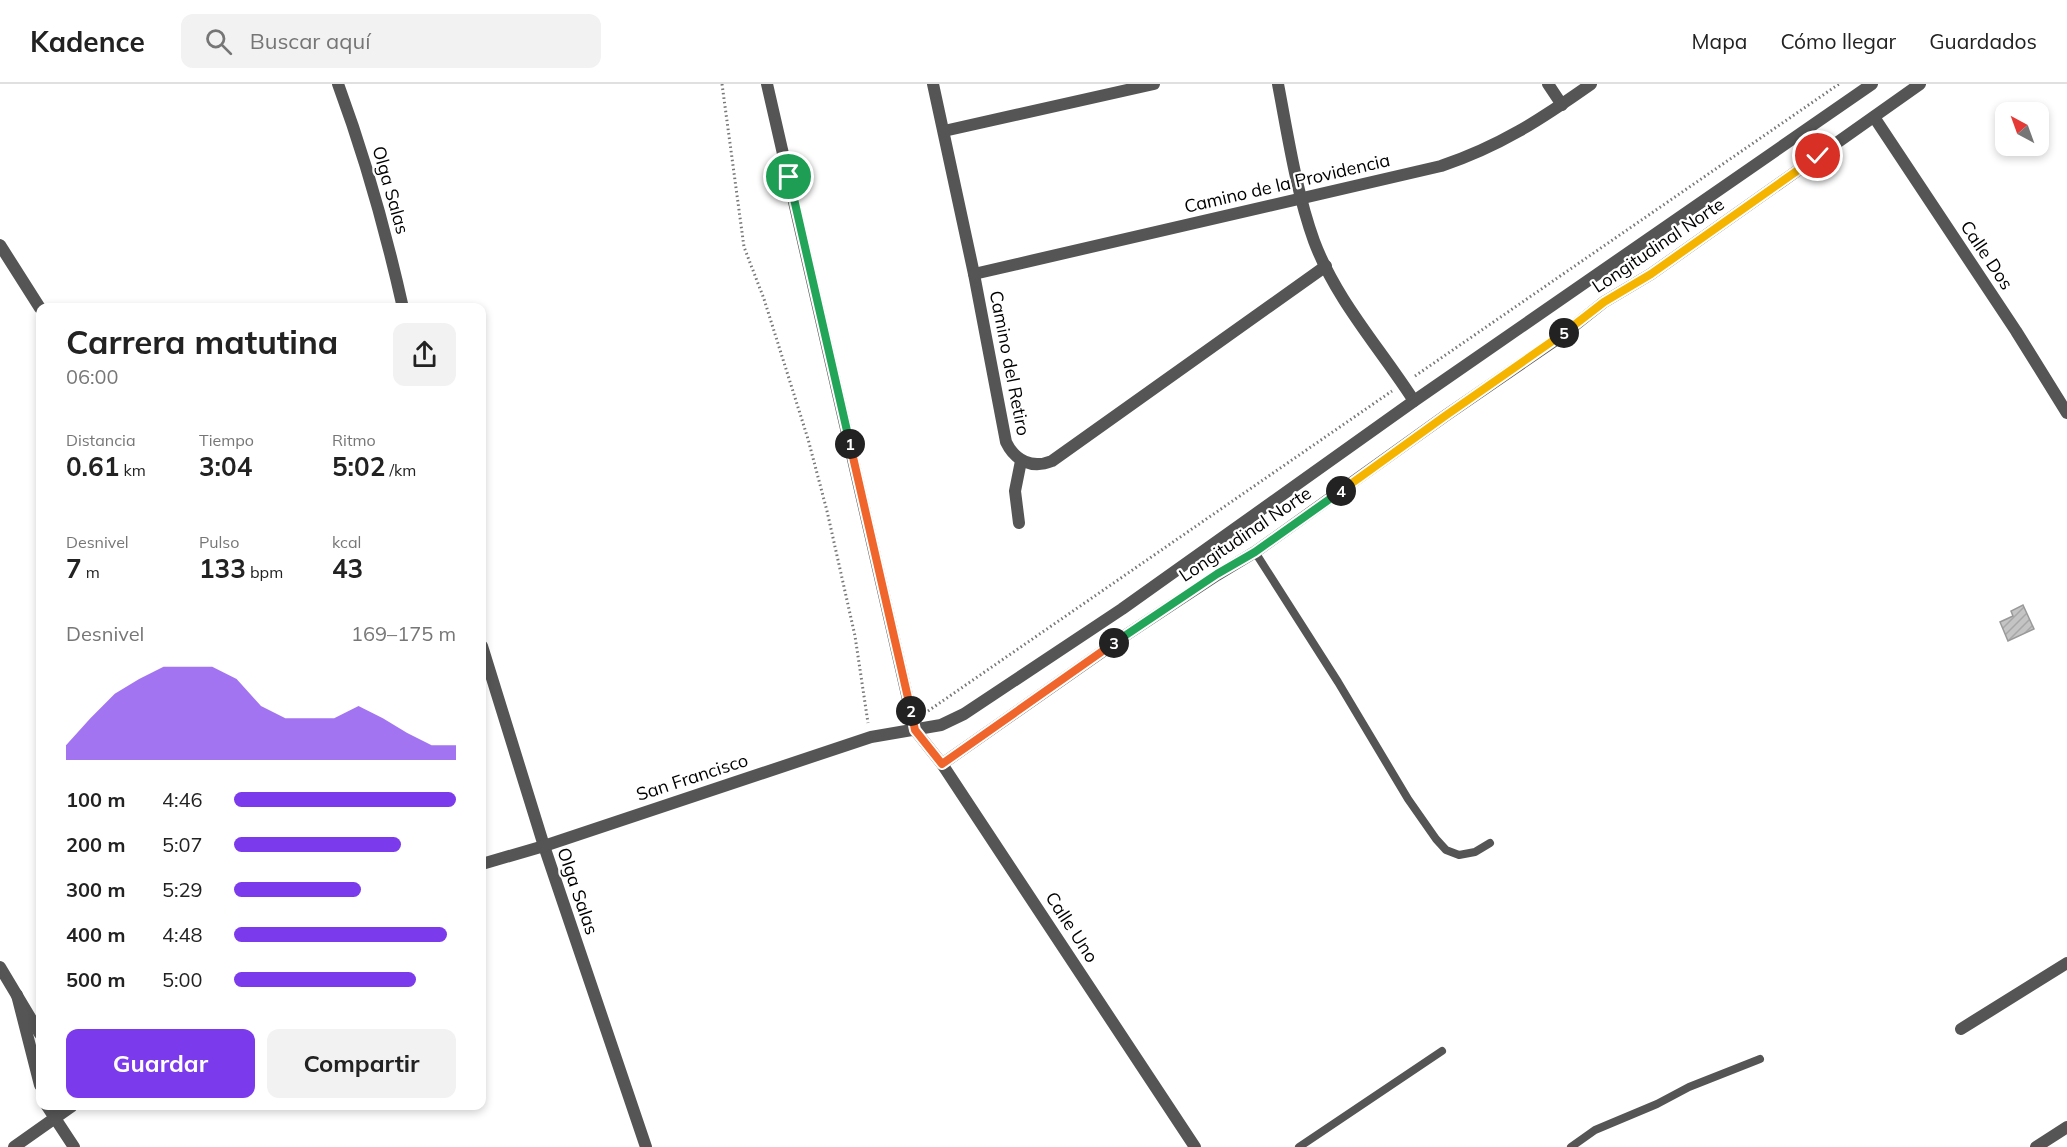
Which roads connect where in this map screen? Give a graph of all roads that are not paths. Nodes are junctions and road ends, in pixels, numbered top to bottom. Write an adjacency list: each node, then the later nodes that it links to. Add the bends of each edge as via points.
1 (338, 84): 18 (street, Olga Salas, via 366,168)
2 (767, 84): 25 (street)
3 (933, 84): 12 (street, Camino del Retiro)
4 (1154, 84): 12 (street)
5 (1278, 84): 13 (street)
6 (1548, 84): 10 (street)
7 (1591, 84): 10 (street, Camino de la Providencia)
8 (1872, 84): 19 (street, Longitudinal Norte)
9 (1920, 84): 11 (street, Longitudinal Norte)
10 (1562, 105): 13 (street, Camino de la Providencia, via 1521,132 1470,156 1411,174)
11 (1874, 117): 20 (street, Calle Dos); 23 (street, Longitudinal Norte, via 1651,274 1604,302)
12 (944, 131): 16 (street, Camino del Retiro)
13 (1301, 198): 15 (street); 16 (street, Camino de la Providencia)
14 (0, 245): 17 (street)
15 (1326, 266): 19 (street, via 1342,298); 21 (street, Camino del Retiro, via 1052,461 1037,465)
16 (974, 274): 21 (street, Camino del Retiro, via 1006,442)
17 (37, 303)
18 (402, 303)
19 (1414, 401): 25 (street, Longitudinal Norte, via 1122,609 964,714 941,725)
20 (2067, 413)
21 (1021, 461): 22 (street, via 1015,492)
22 (1019, 523)
23 (1255, 552): 26 (street, Longitudinal Norte, via 1126,635); 27 (lane, via 1436,839 1446,850 1460,855)
24 (486, 659): 28 (street, Olga Salas)
25 (915, 730): 26 (street, Calle Uno); 28 (street, San Francisco, via 871,736)
26 (942, 764): 45 (street, Calle Uno)
27 (1490, 843)
28 (544, 846): 29 (street, San Francisco); 44 (street, Olga Salas)
29 (486, 863)
30 (2067, 963): 34 (street)
31 (0, 967): 32 (street)
32 (17, 995): 33 (street); 37 (street)
33 (36, 1027)
34 (1961, 1029)
35 (1442, 1051): 46 (lane)
36 (1760, 1059): 47 (lane, via 1595,1130)
37 (36, 1069)
38 (50, 1110): 40 (street)
39 (66, 1110): 40 (street)
40 (56, 1117): 42 (street); 43 (street)
41 (2067, 1127): 48 (street)
42 (14, 1147)
43 (74, 1147)
44 (646, 1147)
45 (1196, 1147)
46 (1299, 1147)
47 (1571, 1147)
48 (2036, 1147)

